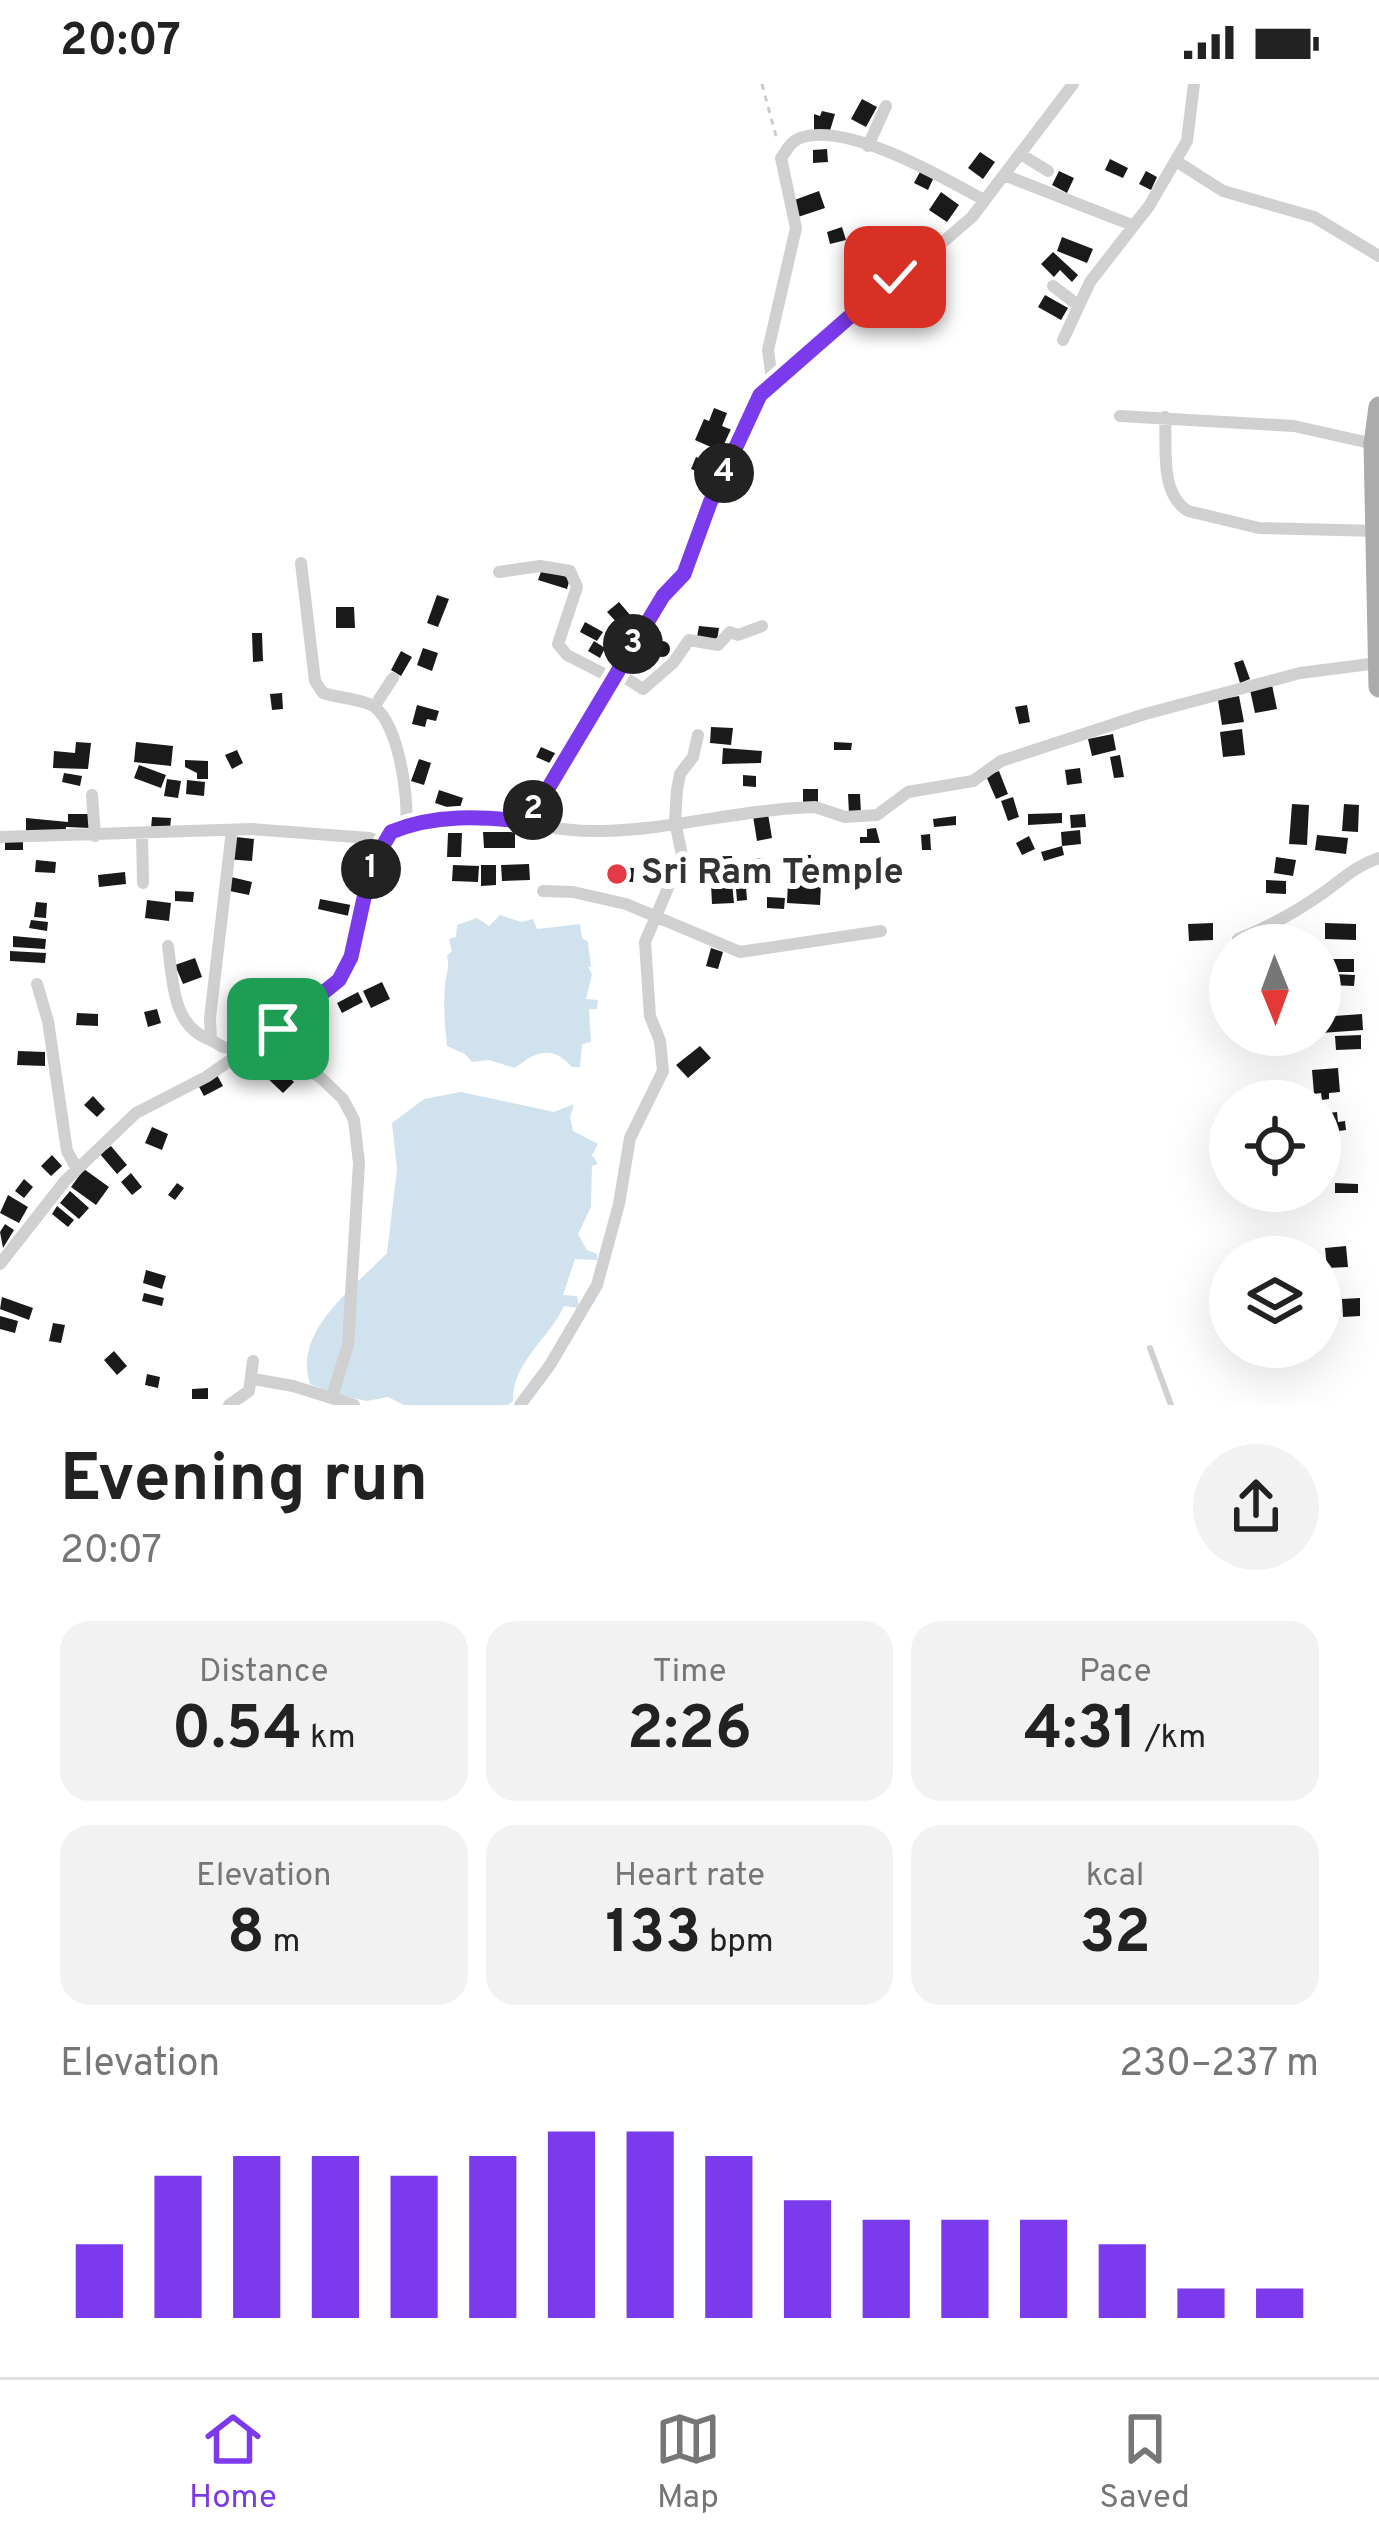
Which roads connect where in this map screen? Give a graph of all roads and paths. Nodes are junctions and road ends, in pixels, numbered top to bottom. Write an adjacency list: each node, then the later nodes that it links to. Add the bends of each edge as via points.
1 (762, 84): 7 (path)
2 (1072, 84): 6 (street)
3 (1194, 84): 8 (street, via 1187,141)
4 (886, 106): 5 (street)
5 (868, 146): 7 (street, via 813,136 791,143); 11 (street, via 925,165)
6 (1022, 155): 9 (street); 10 (street)
7 (782, 157): 17 (street, via 796,228 768,350)
8 (1176, 161): 12 (street); 13 (street, via 1234,195 1328,224)
9 (1048, 171)
10 (1004, 175): 11 (street); 12 (street)
11 (984, 200): 17 (street)
12 (1132, 225): 15 (street)
13 (1379, 256)
14 (1053, 286): 15 (street)
15 (1078, 305): 16 (street)
16 (1063, 340)
17 (773, 386): 28 (street, via 760,395 684,574)
18 (1379, 407): 21 (main road)
19 (1120, 416): 20 (street)
20 (1165, 417): 21 (street, via 1294,426); 22 (street, via 1169,488 1188,511 1259,528)
21 (1374, 444): 22 (main road)
22 (1376, 531): 25 (main road)
23 (301, 562): 31 (street, via 315,681 323,693)
24 (499, 572): 28 (street, via 570,571 577,587 558,644)
25 (1378, 589): 27 (main road)
26 (762, 626): 28 (street, via 730,632 718,645 689,640 673,663 651,669 644,689)
27 (1378, 662): 30 (main road); 35 (street, via 1145,715 1001,761 973,782 908,792 877,815 845,817 815,807)
28 (616, 676): 34 (street)
29 (393, 678): 31 (street)
30 (1379, 687)
31 (374, 706): 36 (street, via 396,740)
32 (698, 735): 35 (street, via 680,773)
33 (92, 795): 40 (street)
34 (528, 822): 35 (street, via 595,832); 36 (street, via 492,816)
35 (675, 822): 45 (street, via 682,855)
36 (406, 825): 41 (street)
37 (232, 830): 38 (street); 41 (street); 50 (street)
38 (142, 834): 40 (street); 43 (street)
39 (0, 836): 40 (street)
40 (95, 836)
41 (384, 843): 51 (street, via 339,980)
42 (1379, 858): 46 (street)
43 (143, 883)
44 (543, 891): 45 (street, via 608,899)
45 (659, 917): 47 (street, via 740,952); 61 (street, via 644,959 663,1057 660,1082 630,1138 597,1285)
46 (1273, 924)
47 (881, 931)
48 (168, 946): 50 (street, via 180,1011)
49 (37, 984): 52 (street)
50 (211, 1040): 51 (street)
51 (246, 1050): 52 (street, via 136,1113); 57 (street, via 320,1077 343,1099 359,1136 348,1345)
52 (76, 1169): 53 (street)
53 (0, 1264)
54 (1150, 1348): 62 (lane)
55 (253, 1361): 56 (street)
56 (254, 1379): 57 (street); 59 (street)
57 (332, 1397): 60 (street)
58 (213, 1398): 59 (street)
59 (227, 1405)
60 (354, 1405)
61 (520, 1405)
62 (1171, 1405)

